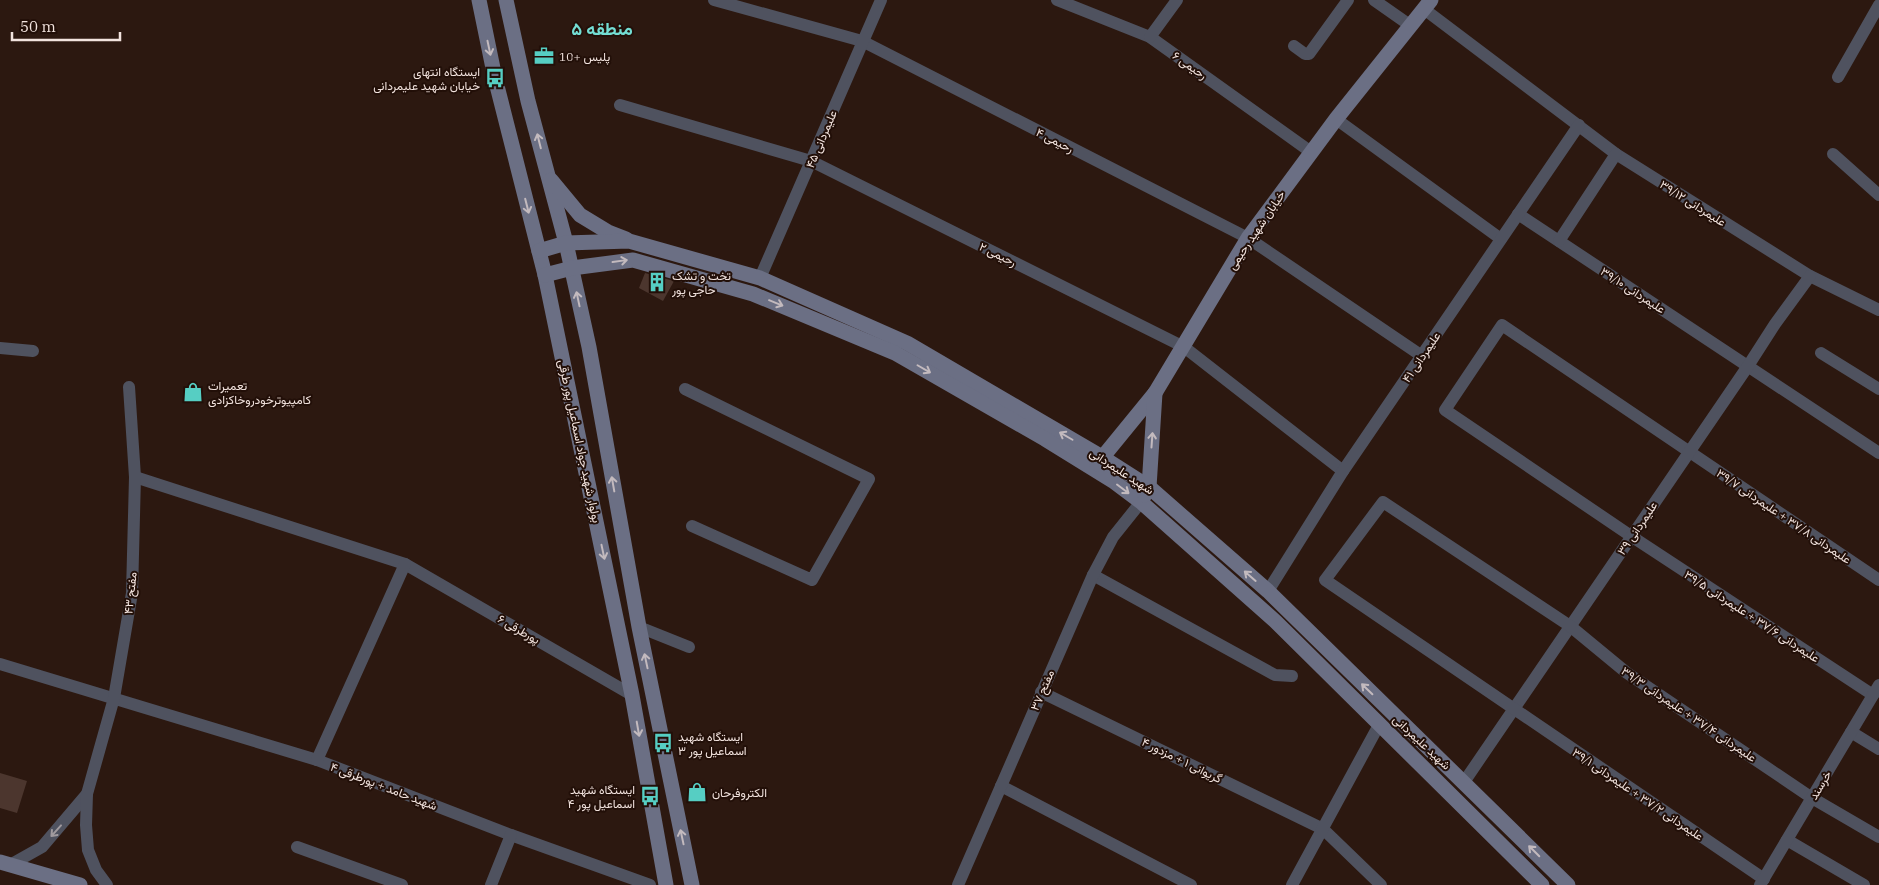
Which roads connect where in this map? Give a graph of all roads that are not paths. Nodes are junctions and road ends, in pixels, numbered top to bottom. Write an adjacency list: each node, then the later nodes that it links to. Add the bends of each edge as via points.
1 (479, 0): 32 (street, بولوار شهید جواد اسماعیل پور طرقی, one-way to 32, via 495,78)
2 (506, 0): 24 (street, بولوار شهید جواد اسماعیل پور طرقی, one-way to 2)
3 (714, 0): 14 (street, رحیمی ۴)
4 (881, 0): 14 (street, علیمردانی ۴۵)
5 (1057, 0): 9 (street, رحیمی ۶)
6 (1177, 0): 13 (street)
7 (1348, 0): 15 (street, via 1310,54)
8 (1374, 0): 12 (street)
9 (1074, 3): 13 (street, رحیمی ۶)
10 (1428, 4): 12 (street, خیابان شهید رحیمی); 19 (street, علیمردانی ۳۹/۱۲)
11 (1879, 5): 16 (street)
12 (1411, 26): 18 (street, خیابان شهید رحیمی)
13 (1150, 37): 20 (street, رحیمی ۶)
14 (862, 42): 23 (street, علیمردانی ۴۵); 27 (street, رحیمی ۴)
15 (1294, 46)
16 (1838, 77)
17 (620, 105): 23 (street, رحیمی ۲)
18 (1336, 119): 20 (street, خیابان شهید رحیمی); 28 (street)
19 (1579, 125): 21 (street, علیمردانی ۳۹/۱۲); 26 (street, علیمردانی ۴۱)
20 (1311, 152): 27 (street, خیابان شهید رحیمی)
21 (1616, 154): 30 (street); 35 (street, علیمردانی ۳۹/۱۲)
22 (1832, 154): 25 (street)
23 (811, 162): 36 (street, علیمردانی ۴۵); 39 (street, رحیمی ۲)
24 (547, 176): 29 (street, via 580,216); 31 (street, بولوار شهید جواد اسماعیل پور طرقی)
25 (1879, 195)
26 (1518, 214): 28 (street, علیمردانی ۴۱); 30 (street, علیمردانی ۳۹/۱۰)
27 (1248, 238): 39 (street, خیابان شهید رحیمی); 43 (street, رحیمی ۴)
28 (1501, 239): 43 (street, علیمردانی ۴۱)
29 (629, 241): 31 (street, شهید علیمردانی); 36 (street, شهید علیمردانی)
30 (1559, 241): 44 (street, علیمردانی ۳۹/۱۰)
31 (566, 243): 32 (street, شهید علیمردانی); 33 (street, بولوار شهید جواد اسماعیل پور طرقی)
32 (539, 251): 34 (street, بولوار شهید جواد اسماعیل پور طرقی)
33 (572, 268): 34 (street, شهید علیمردانی); 37 (street, شهید علیمردانی, one-way to 37, via 634,260); 66 (street, بولوار شهید جواد اسماعیل پور طرقی, one-way to 33)
34 (545, 275): 72 (street, بولوار شهید جواد اسماعیل پور طرقی, one-way to 72)
35 (1810, 276): 38 (street, علیمردانی ۳۹/۱۲); 44 (street, علیمردانی ۳۹)
36 (760, 278): 37 (street); 52 (street, شهید علیمردانی, one-way to 36, via 907,343)
37 (753, 294): 52 (street, شهید علیمردانی, one-way to 52, via 895,352)
38 (1879, 310)
39 (1184, 347): 48 (street, خیابان شهید رحیمی); 53 (street, رحیمی ۲)
40 (0, 348): 41 (street)
41 (33, 351)
42 (1821, 353): 47 (street)
43 (1422, 356): 53 (street, علیمردانی ۴۱)
44 (1748, 366): 50 (street, علیمردانی ۳۹); 51 (street, علیمردانی ۳۹/۱۰)
45 (129, 387): 54 (street, مفتح ۴۳)
46 (685, 389): 57 (street, via 869,479 812,580)
47 (1879, 389)
48 (1155, 393): 52 (street, خیابان شهید رحیمی); 55 (street, one-way to 48)
49 (1445, 410): 50 (street, علیمردانی ۳۷/۸ + علیمردانی ۳۹/۷, via 1502,325); 58 (street, علیمردانی ۳۷/۶ + علیمردانی ۳۹/۵)
50 (1689, 452): 58 (street, علیمردانی ۳۹); 62 (street, علیمردانی ۳۷/۸ + علیمردانی ۳۹/۷)
51 (1879, 453)
52 (1098, 463): 55 (street, شهید علیمردانی); 56 (street, شهید علیمردانی, one-way to 56)
53 (1343, 471): 63 (street, علیمردانی ۴۱)
54 (135, 477): 59 (street, پورطرقی ۶); 73 (street, مفتح ۴۳, via 132,593)
55 (1149, 488): 56 (street); 63 (street, شهید علیمردانی, one-way to 55)
56 (1140, 502): 60 (street, مفتح ۳۷, via 1113,537); 64 (street, شهید علیمردانی)
57 (692, 526)
58 (1631, 536): 65 (street, علیمردانی ۳۹); 70 (street, علیمردانی ۳۷/۶ + علیمردانی ۳۹/۵)
59 (405, 564): 72 (street, پورطرقی ۶); 78 (street)
60 (1093, 574): 69 (street, via 1275,674); 71 (street, مفتح ۳۷)
61 (1325, 580): 65 (street, علیمردانی ۳۷/۴ + علیمردانی ۳۹/۳, via 1383,502); 74 (street, علیمردانی ۳۷/۲ + علیمردانی ۳۹/۱)
62 (1879, 580)
63 (1268, 591): 64 (street); 75 (street, شهید علیمردانی, one-way to 63)
64 (1255, 604): 75 (street, شهید علیمردانی)
65 (1570, 626): 74 (street, علیمردانی ۳۹); 83 (street, علیمردانی ۳۷/۴ + علیمردانی ۳۹/۳, via 1627,674)
66 (639, 627): 67 (street); 98 (street, بولوار شهید جواد اسماعیل پور طرقی, one-way to 66)
67 (688, 647)
68 (0, 664): 73 (street, شهید حامد + پورطرقی ۴)
69 (1292, 676)
70 (1876, 690): 76 (street, خرسند)
71 (1041, 692): 80 (street, مفتح ۳۷); 84 (street, گریوانی ۱ + مزدور ۴)
72 (632, 695): 97 (street, بولوار شهید جواد اسماعیل پور طرقی, one-way to 97)
73 (114, 698): 78 (street, شهید حامد + پورطرقی ۴); 81 (street, مفتح ۴۳)
74 (1513, 709): 79 (street, علیمردانی ۳۹); 90 (street, علیمردانی ۳۷/۲ + علیمردانی ۳۹/۱)
75 (1385, 717): 79 (street, شهید علیمردانی); 82 (street, شهید علیمردانی); 84 (street)
76 (1851, 732): 77 (street); 83 (street, خرسند)
77 (1879, 749)
78 (317, 760): 85 (street, شهید حامد + پورطرقی ۴)
79 (1464, 782): 82 (street); 103 (street, شهید علیمردانی, one-way to 79)
80 (1001, 786): 91 (street, مفتح ۳۷); 99 (street)
81 (87, 794): 89 (street, one-way to 89, via 42,847); 93 (street, via 88,850 96,870)
82 (1451, 794): 102 (street, شهید علیمردانی)
83 (1812, 798): 86 (street, علیمردانی ۳۷/۴ + علیمردانی ۳۹/۳); 87 (street, خرسند)
84 (1323, 829): 100 (street); 101 (street, گریوانی ۱ + مزدور ۴)
85 (511, 834): 95 (street); 96 (street, شهید حامد + پورطرقی ۴)
86 (1879, 837)
87 (1787, 840): 90 (street, خرسند); 104 (street)
88 (297, 847): 94 (street)
89 (5, 863): 92 (street)
90 (1762, 882)
91 (964, 883)
92 (80, 885)
93 (108, 885)
94 (402, 885)
95 (491, 885)
96 (650, 885)
97 (666, 885)
98 (692, 885)
99 (1191, 885)
100 (1292, 885)
101 (1381, 885)
102 (1542, 885)
103 (1568, 885)
104 (1864, 885)

